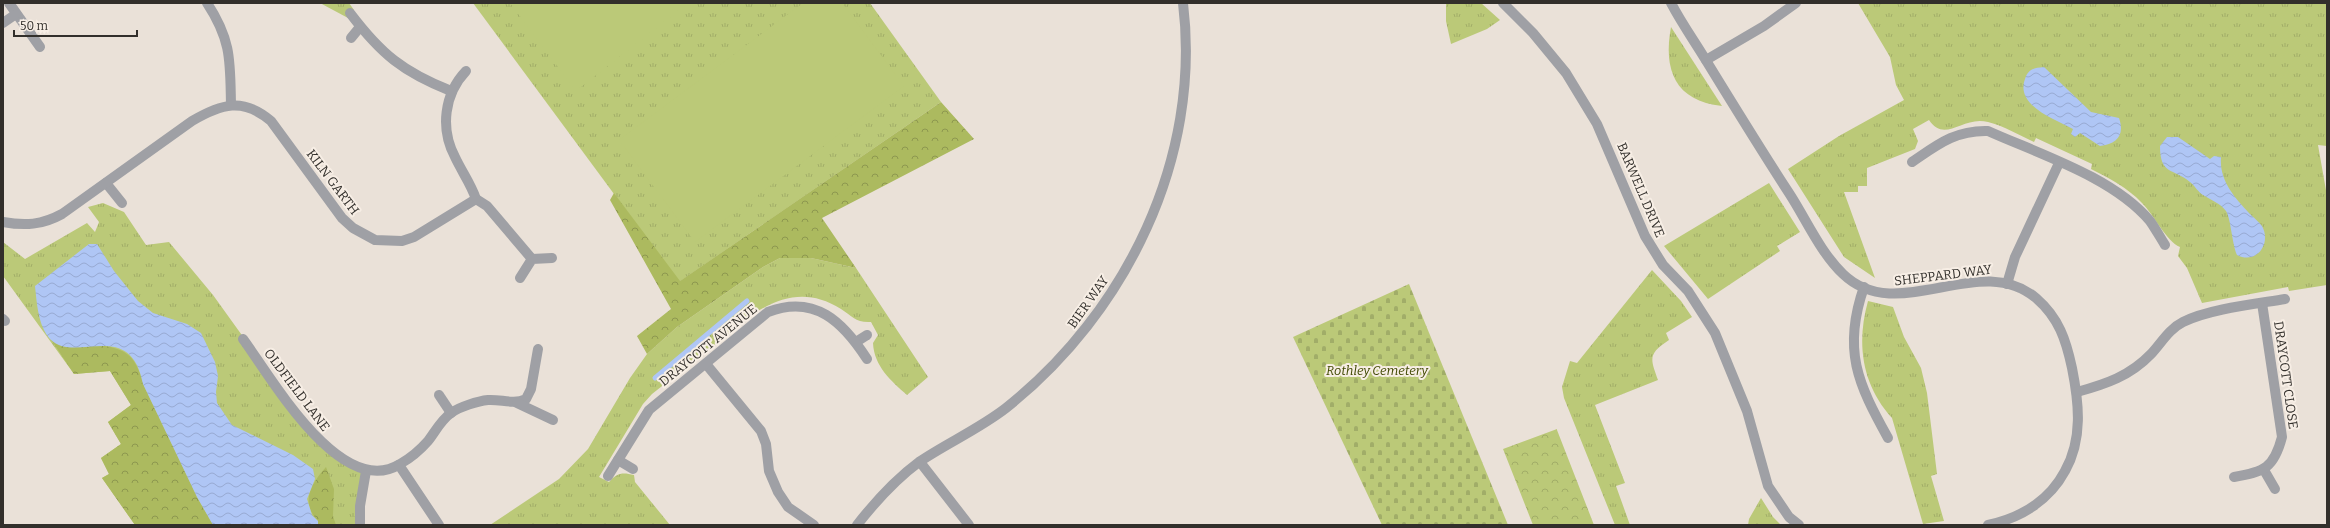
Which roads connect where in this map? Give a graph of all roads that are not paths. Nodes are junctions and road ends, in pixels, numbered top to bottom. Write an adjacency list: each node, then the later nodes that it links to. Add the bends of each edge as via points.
1 (9, 3): 8 (street)
2 (207, 3): 16 (street, via 221,25 228,43)
3 (1183, 3): 44 (street, BIER WAY, via 1186,75 1180,116 1169,170 1153,215 1131,262 1104,306 1070,349 1039,381 1004,409)
4 (1502, 3): 57 (street, BARWELL DRIVE, via 1533,33 1566,73 1597,124 1645,236 1663,265 1688,291 1715,333 1747,411 1768,486 1789,517)
5 (1671, 3): 13 (street, SHEPPARD WAY)
6 (1796, 3): 13 (street, via 1764,26)
7 (350, 13): 10 (street)
8 (16, 14): 9 (street); 12 (street)
9 (3, 23)
10 (360, 27): 11 (street); 15 (street, via 396,63)
11 (351, 38)
12 (40, 47)
13 (1706, 60): 28 (street, SHEPPARD WAY, via 1831,261 1855,284)
14 (466, 71): 15 (street)
15 (451, 91): 20 (street, via 446,120 447,138)
16 (231, 105): 19 (street, KILN GARTH, via 211,110 192,121); 20 (street, KILN GARTH, via 245,106 261,112 271,121 342,218 353,228 375,240 402,241 414,237)
17 (1912, 162): 18 (street, via 1945,139 1973,131 1988,131)
18 (2060, 163): 23 (street, via 2117,193 2135,206 2150,222); 27 (street, via 2015,257)
19 (106, 183): 21 (street); 22 (street, KILN GARTH, via 49,221 33,225)
20 (476, 199): 25 (street, via 487,206)
21 (122, 202)
22 (3, 222)
23 (2165, 245)
24 (552, 258): 25 (street)
25 (532, 259): 26 (street)
26 (520, 278)
27 (2007, 284): 28 (street, SHEPPARD WAY, via 1980,281 1891,295 1879,294); 37 (street, SHEPPARD WAY, via 2031,294 2047,308 2059,324 2066,342)
28 (1864, 287): 42 (street, via 1854,326 1855,364 1866,397)
29 (2285, 299): 30 (street)
30 (2262, 303): 37 (street, via 2199,316 2184,322 2173,329 2143,362 2129,373 2115,381); 47 (street, DRAYCOTT CLOSE, via 2282,437 2274,458)
31 (867, 335): 33 (street)
32 (243, 339): 48 (street, OLDFIELD LANE, via 319,442 344,462)
33 (856, 342): 35 (street, DRAYCOTT AVENUE); 36 (street, DRAYCOTT AVENUE, via 844,327 820,311 805,307 778,308 758,319)
34 (538, 349): 39 (street, via 531,389 526,399)
35 (867, 359)
36 (706, 364): 43 (street, DRAYCOTT AVENUE, via 649,410); 54 (street, via 761,431 766,444 769,471 788,508)
37 (2077, 392): 58 (street, SHEPPARD WAY, via 2079,416 2075,446 2071,461 2058,483 2030,509)
38 (439, 395): 40 (street)
39 (517, 403): 40 (street, OLDFIELD LANE, via 488,400); 41 (street, OLDFIELD LANE)
40 (451, 413): 45 (street, OLDFIELD LANE, via 427,442)
41 (553, 420)
42 (1888, 438)
43 (618, 460): 46 (street); 49 (street, DRAYCOTT AVENUE)
44 (920, 462): 55 (street, BIER WAY, via 896,482); 56 (street)
45 (399, 465): 48 (street, OLDFIELD LANE); 53 (street)
46 (633, 469)
47 (2264, 470): 50 (street); 51 (street)
48 (366, 471): 52 (street, via 360,506)
49 (608, 476)
50 (2234, 477)
51 (2275, 489)
52 (360, 525)
53 (439, 525)
54 (814, 525)
55 (857, 525)
56 (969, 525)
57 (1799, 525)
58 (1988, 525)

